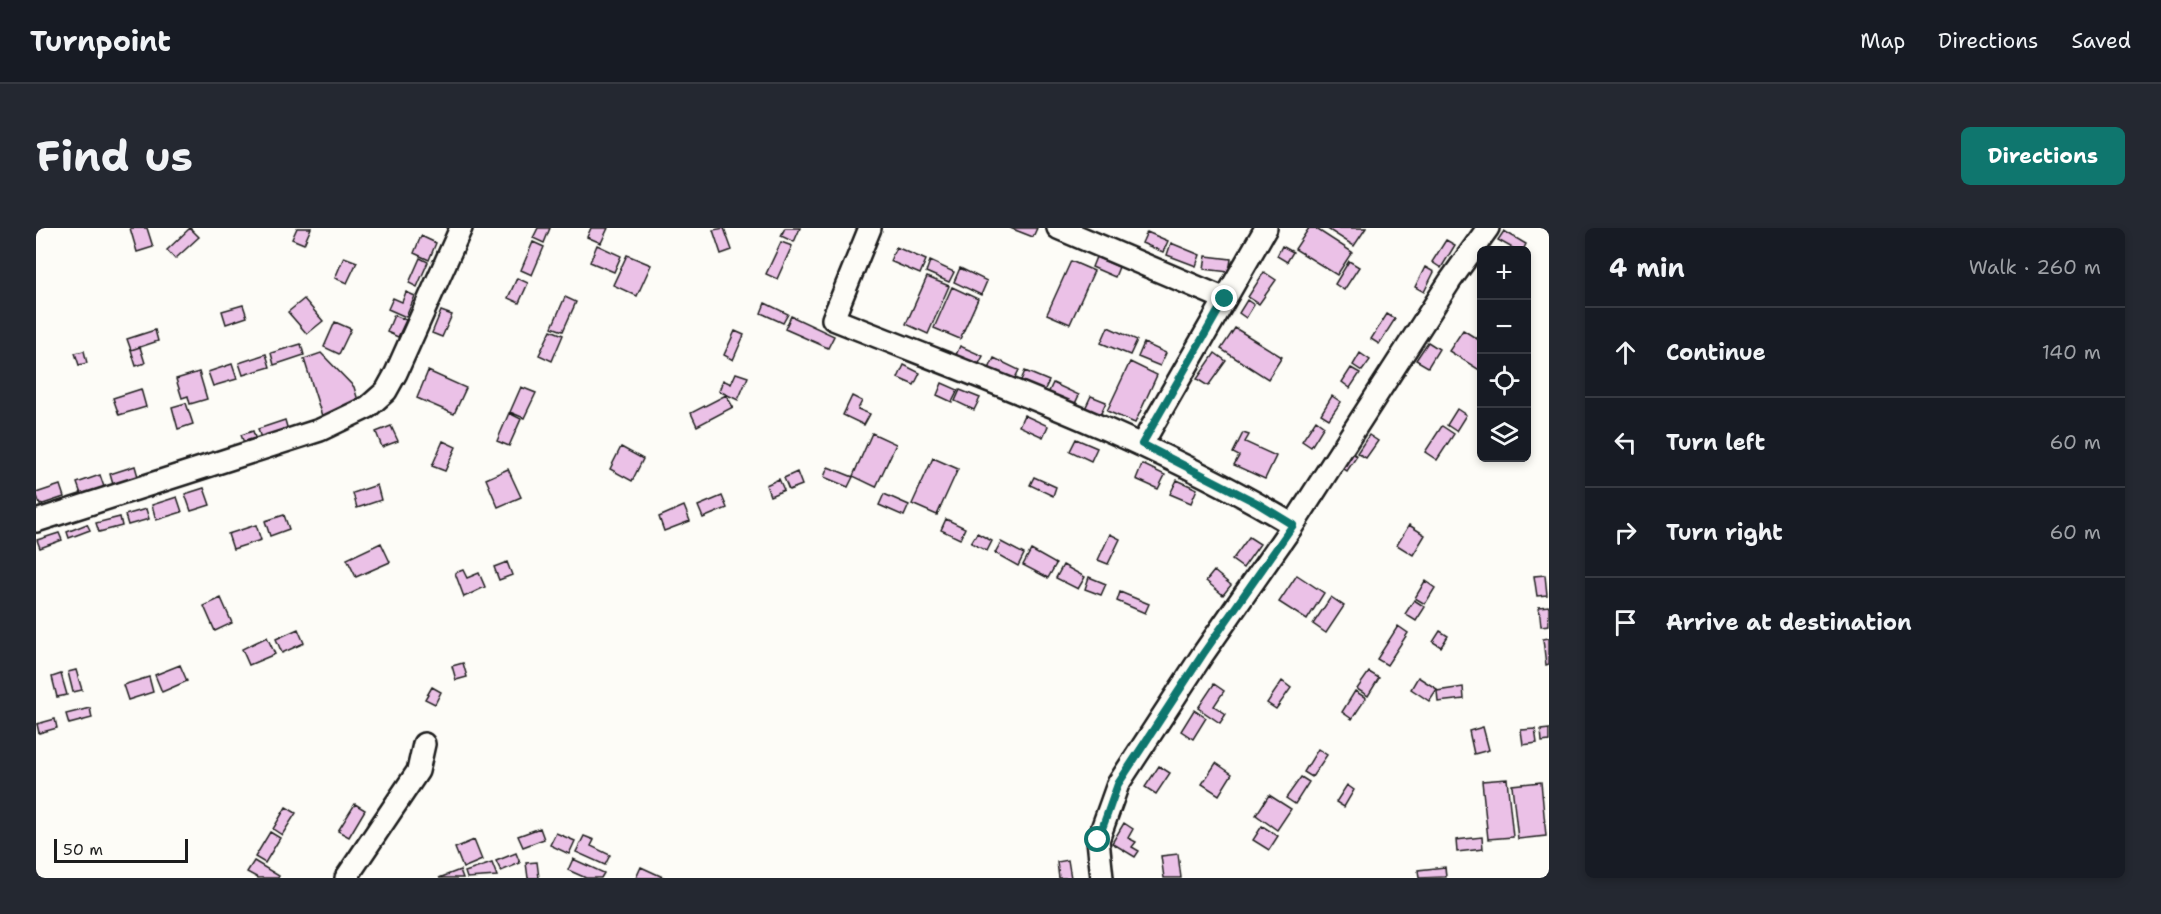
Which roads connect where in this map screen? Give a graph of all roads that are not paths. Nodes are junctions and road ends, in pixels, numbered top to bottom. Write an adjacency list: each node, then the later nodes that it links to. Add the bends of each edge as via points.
1 (461, 228): 8 (street, via 396,373 386,391 368,407 320,430)
2 (870, 228): 7 (street, via 833,319)
3 (1058, 228): 6 (street)
4 (1266, 228): 6 (street)
5 (1488, 228): 9 (street)
6 (1225, 299): 7 (street)
7 (1142, 444): 9 (street)
8 (36, 521)
9 (1293, 525): 12 (street, via 1118,784 1098,840)
10 (424, 744): 11 (street, via 418,771)
11 (346, 878)
12 (1102, 878)

